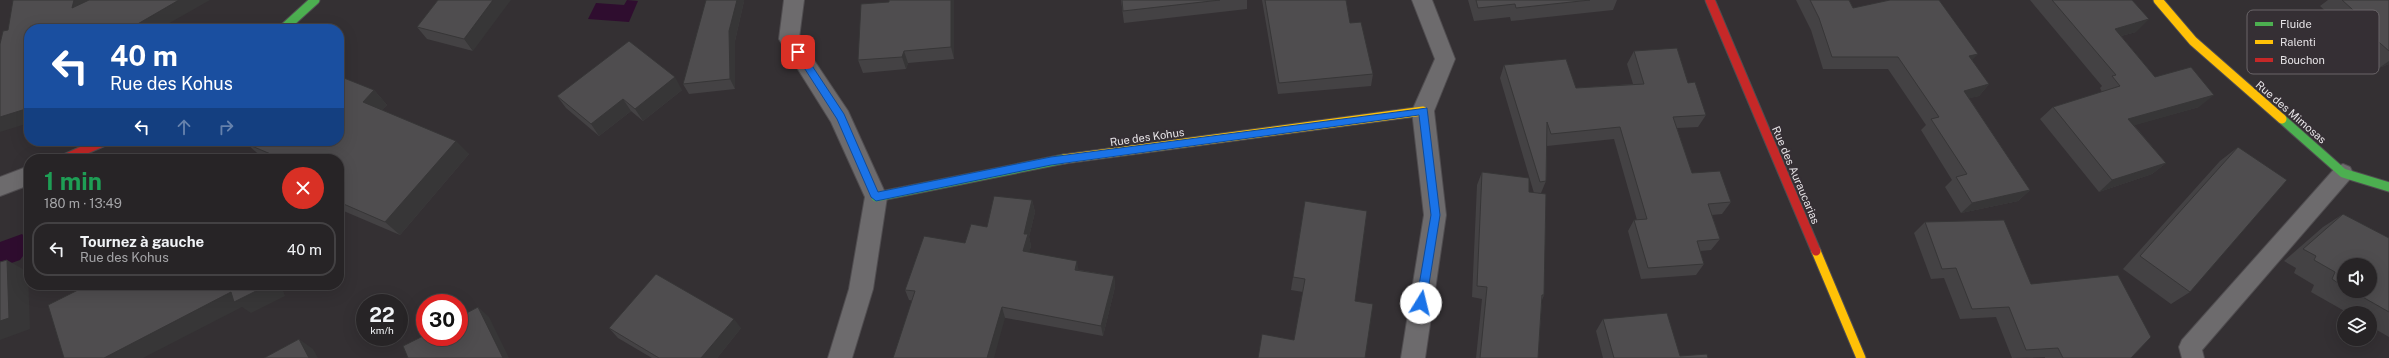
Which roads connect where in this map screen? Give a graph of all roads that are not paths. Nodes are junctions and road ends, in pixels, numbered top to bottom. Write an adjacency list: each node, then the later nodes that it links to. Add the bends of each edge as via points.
1 (315, 0): 6 (street)
2 (794, 0): 14 (street, via 789,39 840,117)
3 (1422, 0): 7 (street, via 1445,59)
4 (1710, 0): 17 (street, Rue des Auraucarias)
5 (2158, 0): 10 (street, Rue des Mimosas, via 2193,40)
6 (289, 24)
7 (1423, 111): 14 (street, Rue des Kohus, via 1051,161); 16 (street, via 1435,215)
8 (94, 146): 9 (street)
9 (75, 154)
10 (2343, 173): 13 (street, Rue des Mimosas); 18 (lane, via 2190,346)
11 (24, 176): 12 (street)
12 (0, 187)
13 (2389, 187)
14 (876, 197): 15 (street, via 861,289)
15 (840, 358)
16 (1413, 358)
17 (1861, 358)
18 (2193, 358)

